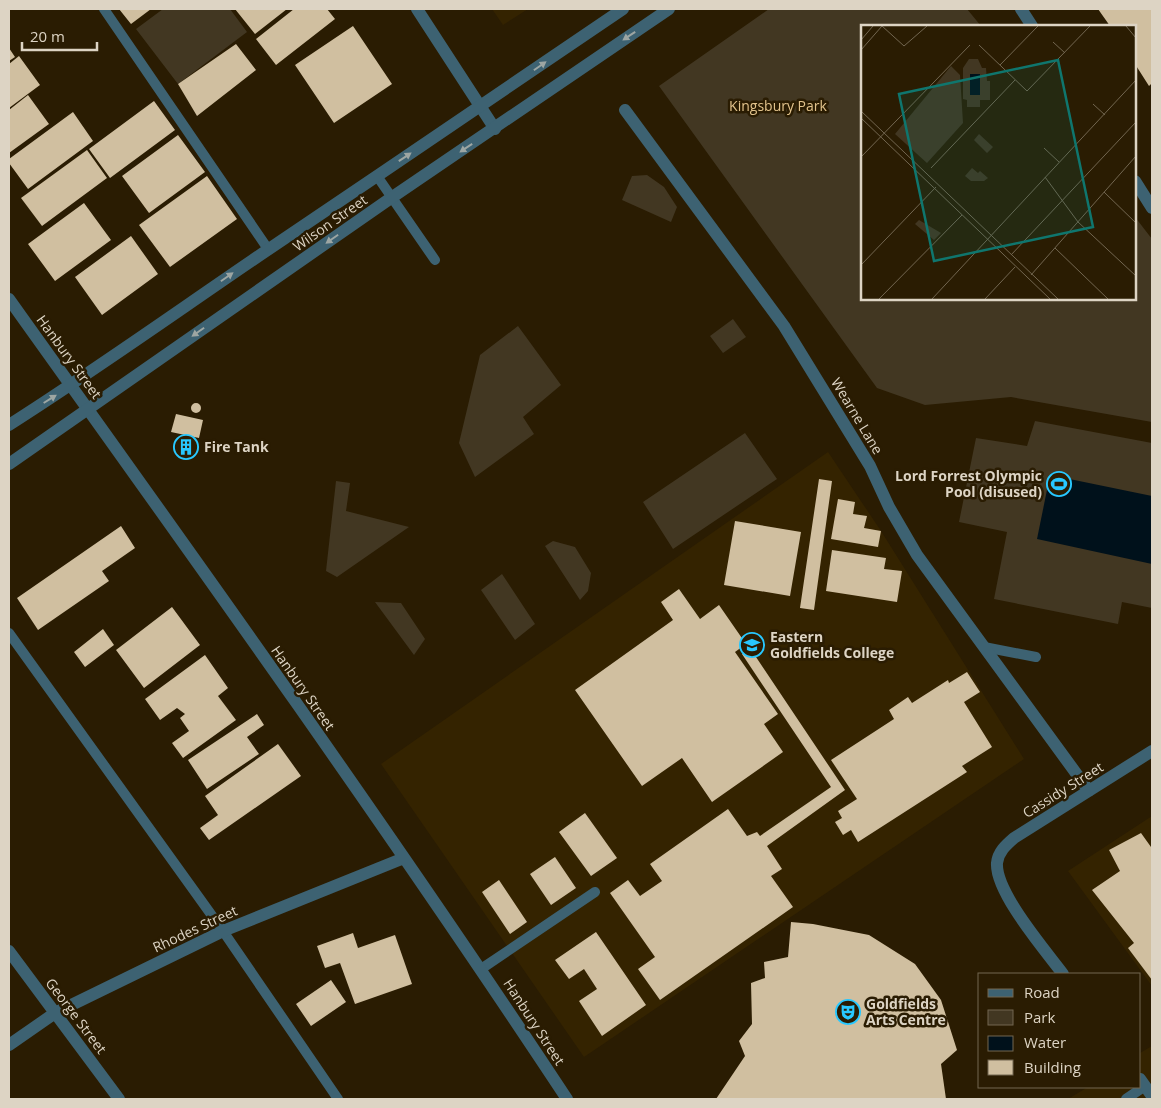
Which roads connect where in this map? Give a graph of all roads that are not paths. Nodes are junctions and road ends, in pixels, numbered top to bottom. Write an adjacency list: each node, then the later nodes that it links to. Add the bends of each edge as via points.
1 (104, 9): 14 (lane)
2 (417, 9): 7 (street)
3 (622, 9): 7 (street, Wilson Street, one-way to 3)
4 (670, 9): 9 (street, Wilson Street, one-way to 9)
5 (1021, 9): 6 (street)
6 (1031, 25)
7 (481, 107): 9 (street); 10 (street, Wilson Street, one-way to 7)
8 (625, 110): 22 (street, Wearne Lane, via 784,326 866,458 916,555)
9 (495, 129): 12 (street, Wilson Street, one-way to 12)
10 (377, 176): 12 (lane); 14 (street, Wilson Street)
11 (1136, 183): 13 (street)
12 (392, 198): 15 (lane); 18 (street, Wilson Street, one-way to 18)
13 (1152, 208)
14 (268, 249): 17 (street, Wilson Street, one-way to 14)
15 (435, 260)
16 (9, 299): 17 (street, Hanbury Street)
17 (71, 385): 18 (street, Hanbury Street); 19 (street, Wilson Street, one-way to 17)
18 (87, 409): 20 (street, Wilson Street); 26 (street, Hanbury Street)
19 (9, 425)
20 (9, 464)
21 (9, 633): 28 (lane)
22 (984, 647): 23 (lane); 25 (street, Wearne Lane)
23 (1036, 657)
24 (1152, 752): 25 (street, Cassidy Street)
25 (1089, 792): 31 (street, Cassidy Street, via 1014,838 998,861 1003,888)
26 (404, 858): 28 (street, Rhodes Street); 30 (street, Hanbury Street)
27 (595, 892): 30 (lane)
28 (223, 931): 32 (street, Rhodes Street); 36 (lane)
29 (9, 951): 32 (street, George Street)
30 (481, 969): 37 (street, Hanbury Street)
31 (1062, 973)
32 (54, 1013): 33 (street, Rhodes Street); 35 (street, George Street)
33 (9, 1045)
34 (1146, 1087): 38 (lane)
35 (119, 1099)
36 (338, 1099)
37 (567, 1099)
38 (1126, 1099)

